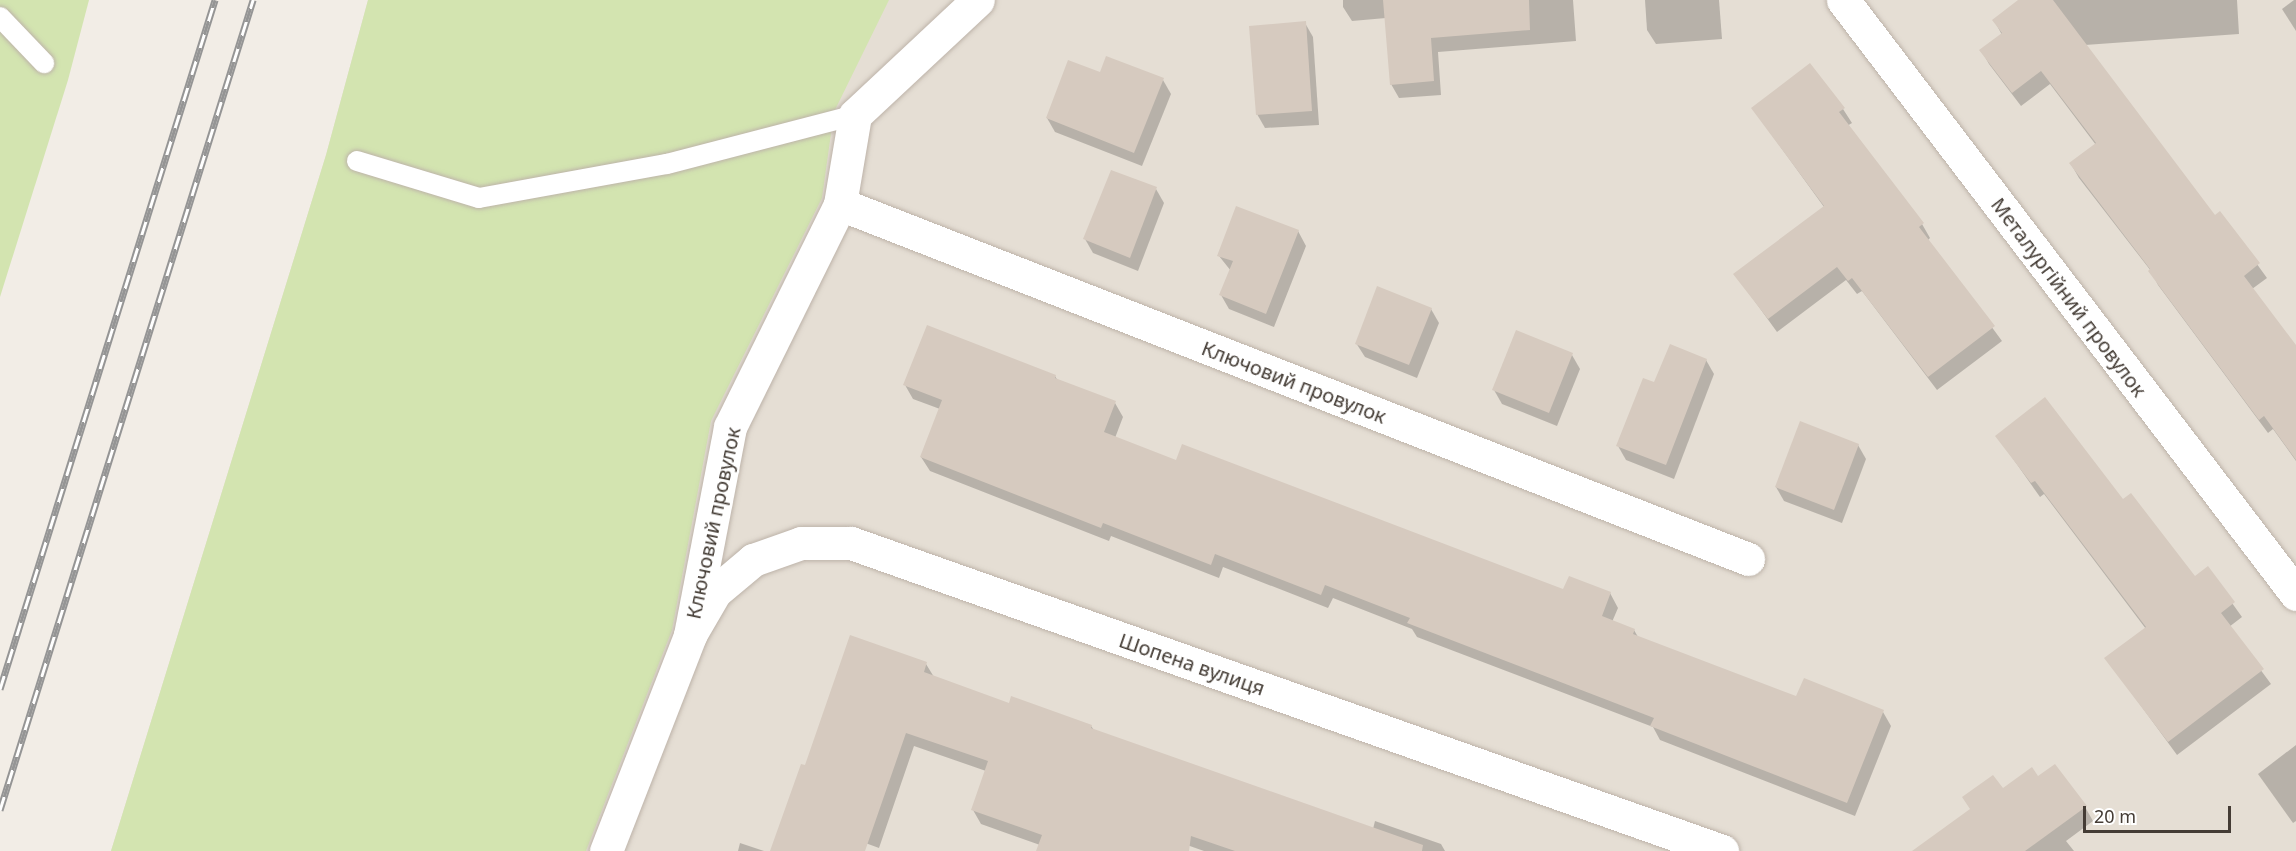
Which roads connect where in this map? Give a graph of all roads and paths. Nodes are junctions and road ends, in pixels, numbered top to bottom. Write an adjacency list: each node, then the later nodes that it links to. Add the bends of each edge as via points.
1 (978, 0): 5 (street)
2 (1843, 0): 9 (street, Металургійний провулок)
3 (0, 17): 4 (lane)
4 (44, 63)
5 (855, 115): 6 (lane, via 667,164 478,198); 7 (street, Ключовий провулок)
6 (357, 161)
7 (840, 204): 8 (street, Ключовий провулок); 10 (street, Ключовий провулок, via 730,427)
8 (1748, 559)
9 (2296, 594)
10 (690, 635): 11 (street, Ключовий провулок); 12 (street, Шопена вулиця, via 715,592 753,560 801,543 851,543)
11 (606, 851)
12 (1722, 851)

